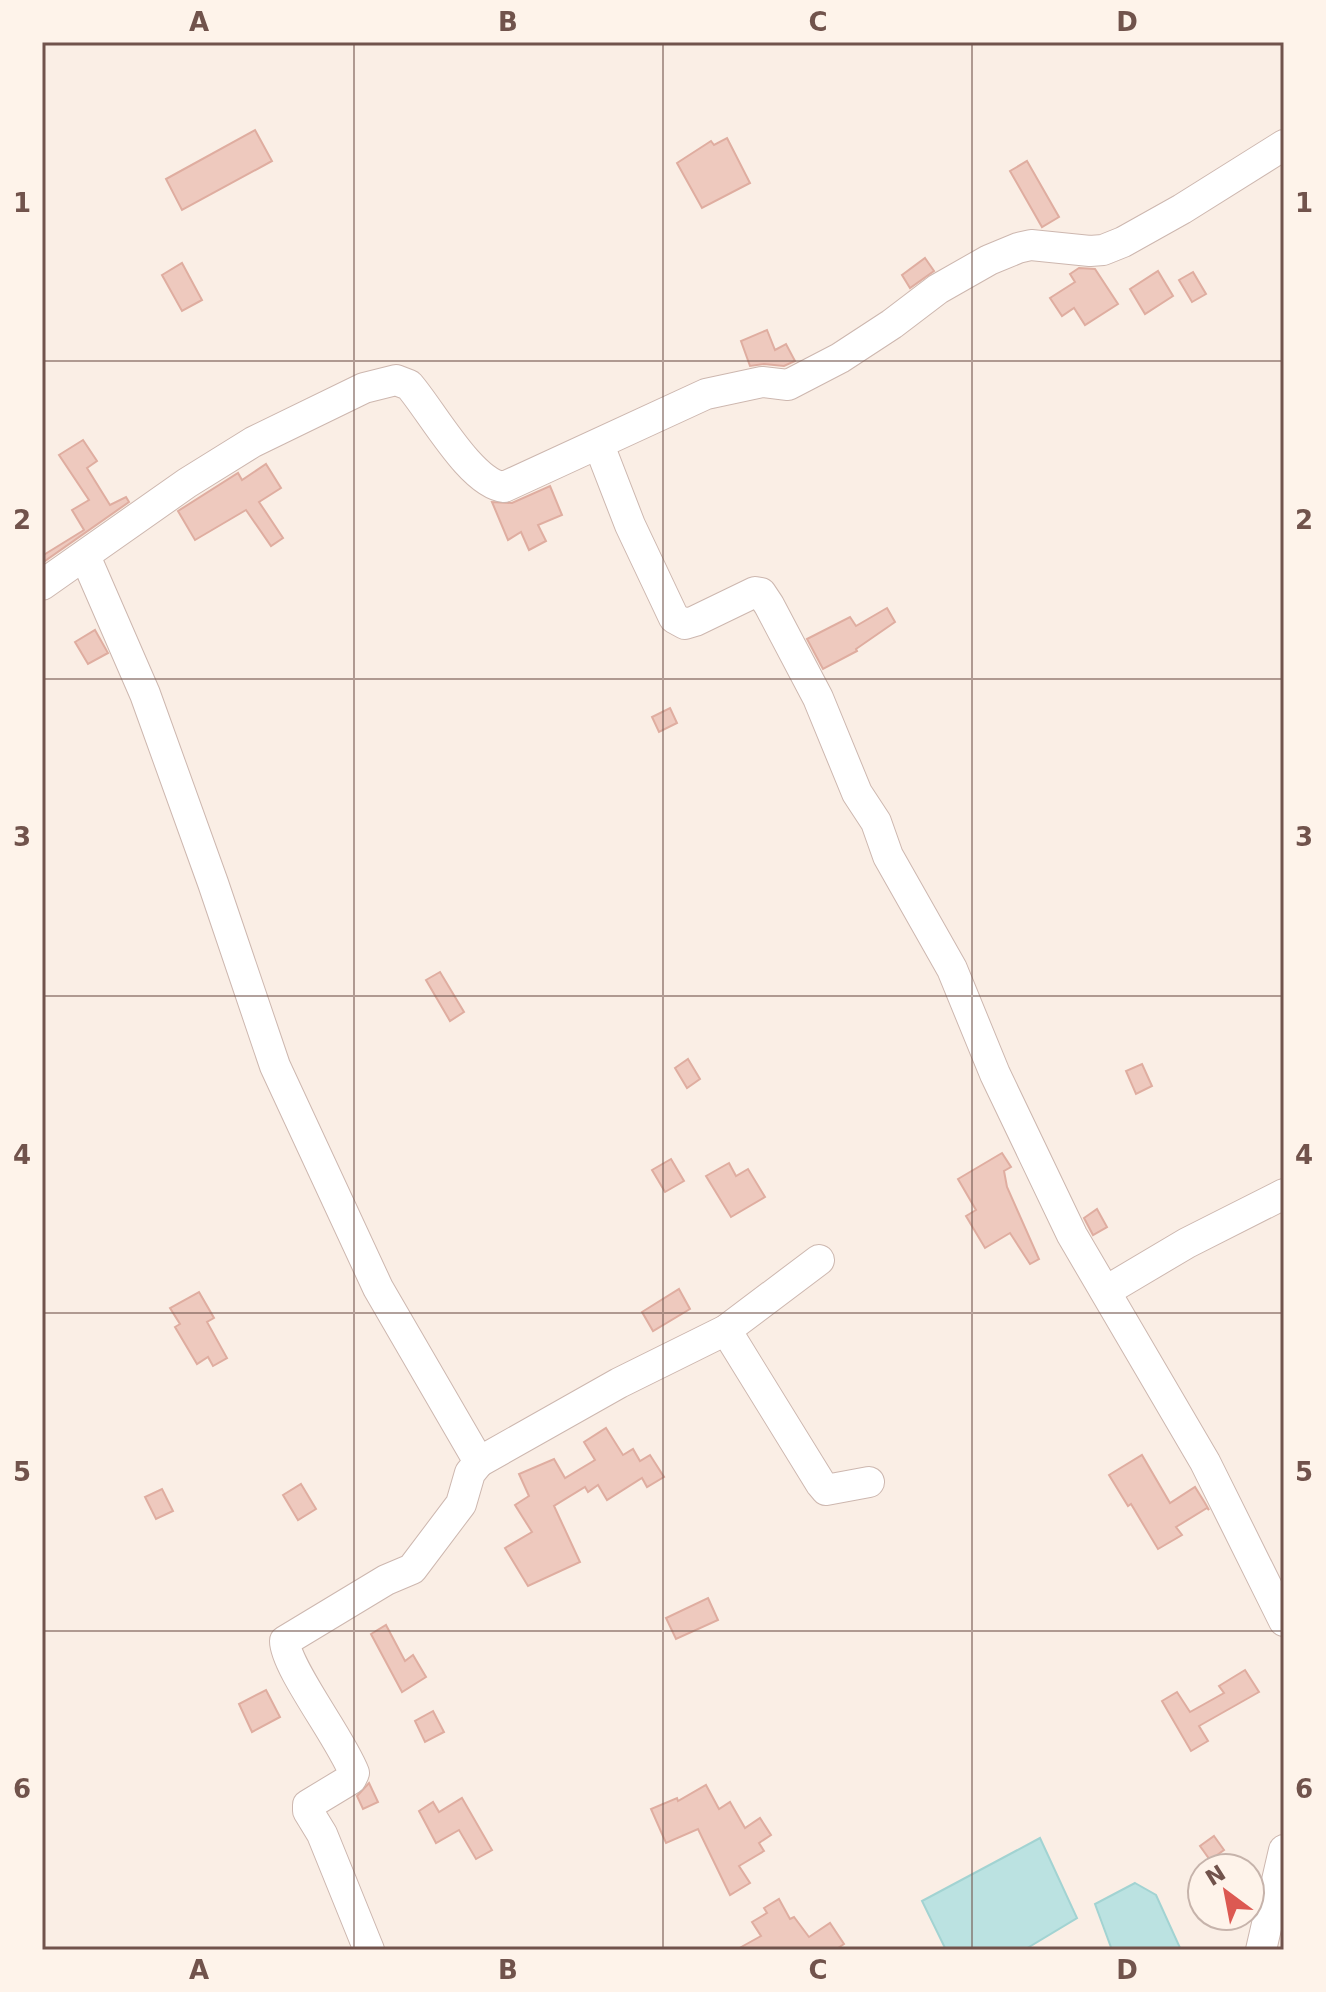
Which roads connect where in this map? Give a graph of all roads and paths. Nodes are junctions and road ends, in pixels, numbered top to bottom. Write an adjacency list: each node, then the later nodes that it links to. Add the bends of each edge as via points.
1 (1284, 145): 2 (street, via 1123,242 1090,251 1018,248 938,289 840,358 788,385 762,382 706,394)
2 (599, 445): 3 (street, via 497,486 469,463 409,385 396,380 364,388 253,442); 7 (street, via 674,618 685,624 695,621 755,592 769,605 818,698 888,856 952,969 1072,1235)
3 (85, 556): 4 (street); 9 (street, via 145,694 275,1066 378,1288)
4 (42, 585)
5 (1284, 1194): 7 (street)
6 (819, 1260): 8 (street)
7 (1106, 1291): 11 (street, via 1205,1462)
8 (726, 1330): 9 (street); 10 (street, via 826,1490)
9 (479, 1462): 13 (street, via 461,1504 412,1569 285,1641 289,1659 354,1773 308,1805 308,1811)
10 (869, 1482)
11 (1284, 1621)
12 (1284, 1850): 14 (street)
13 (369, 1950)
14 (1261, 1950)

